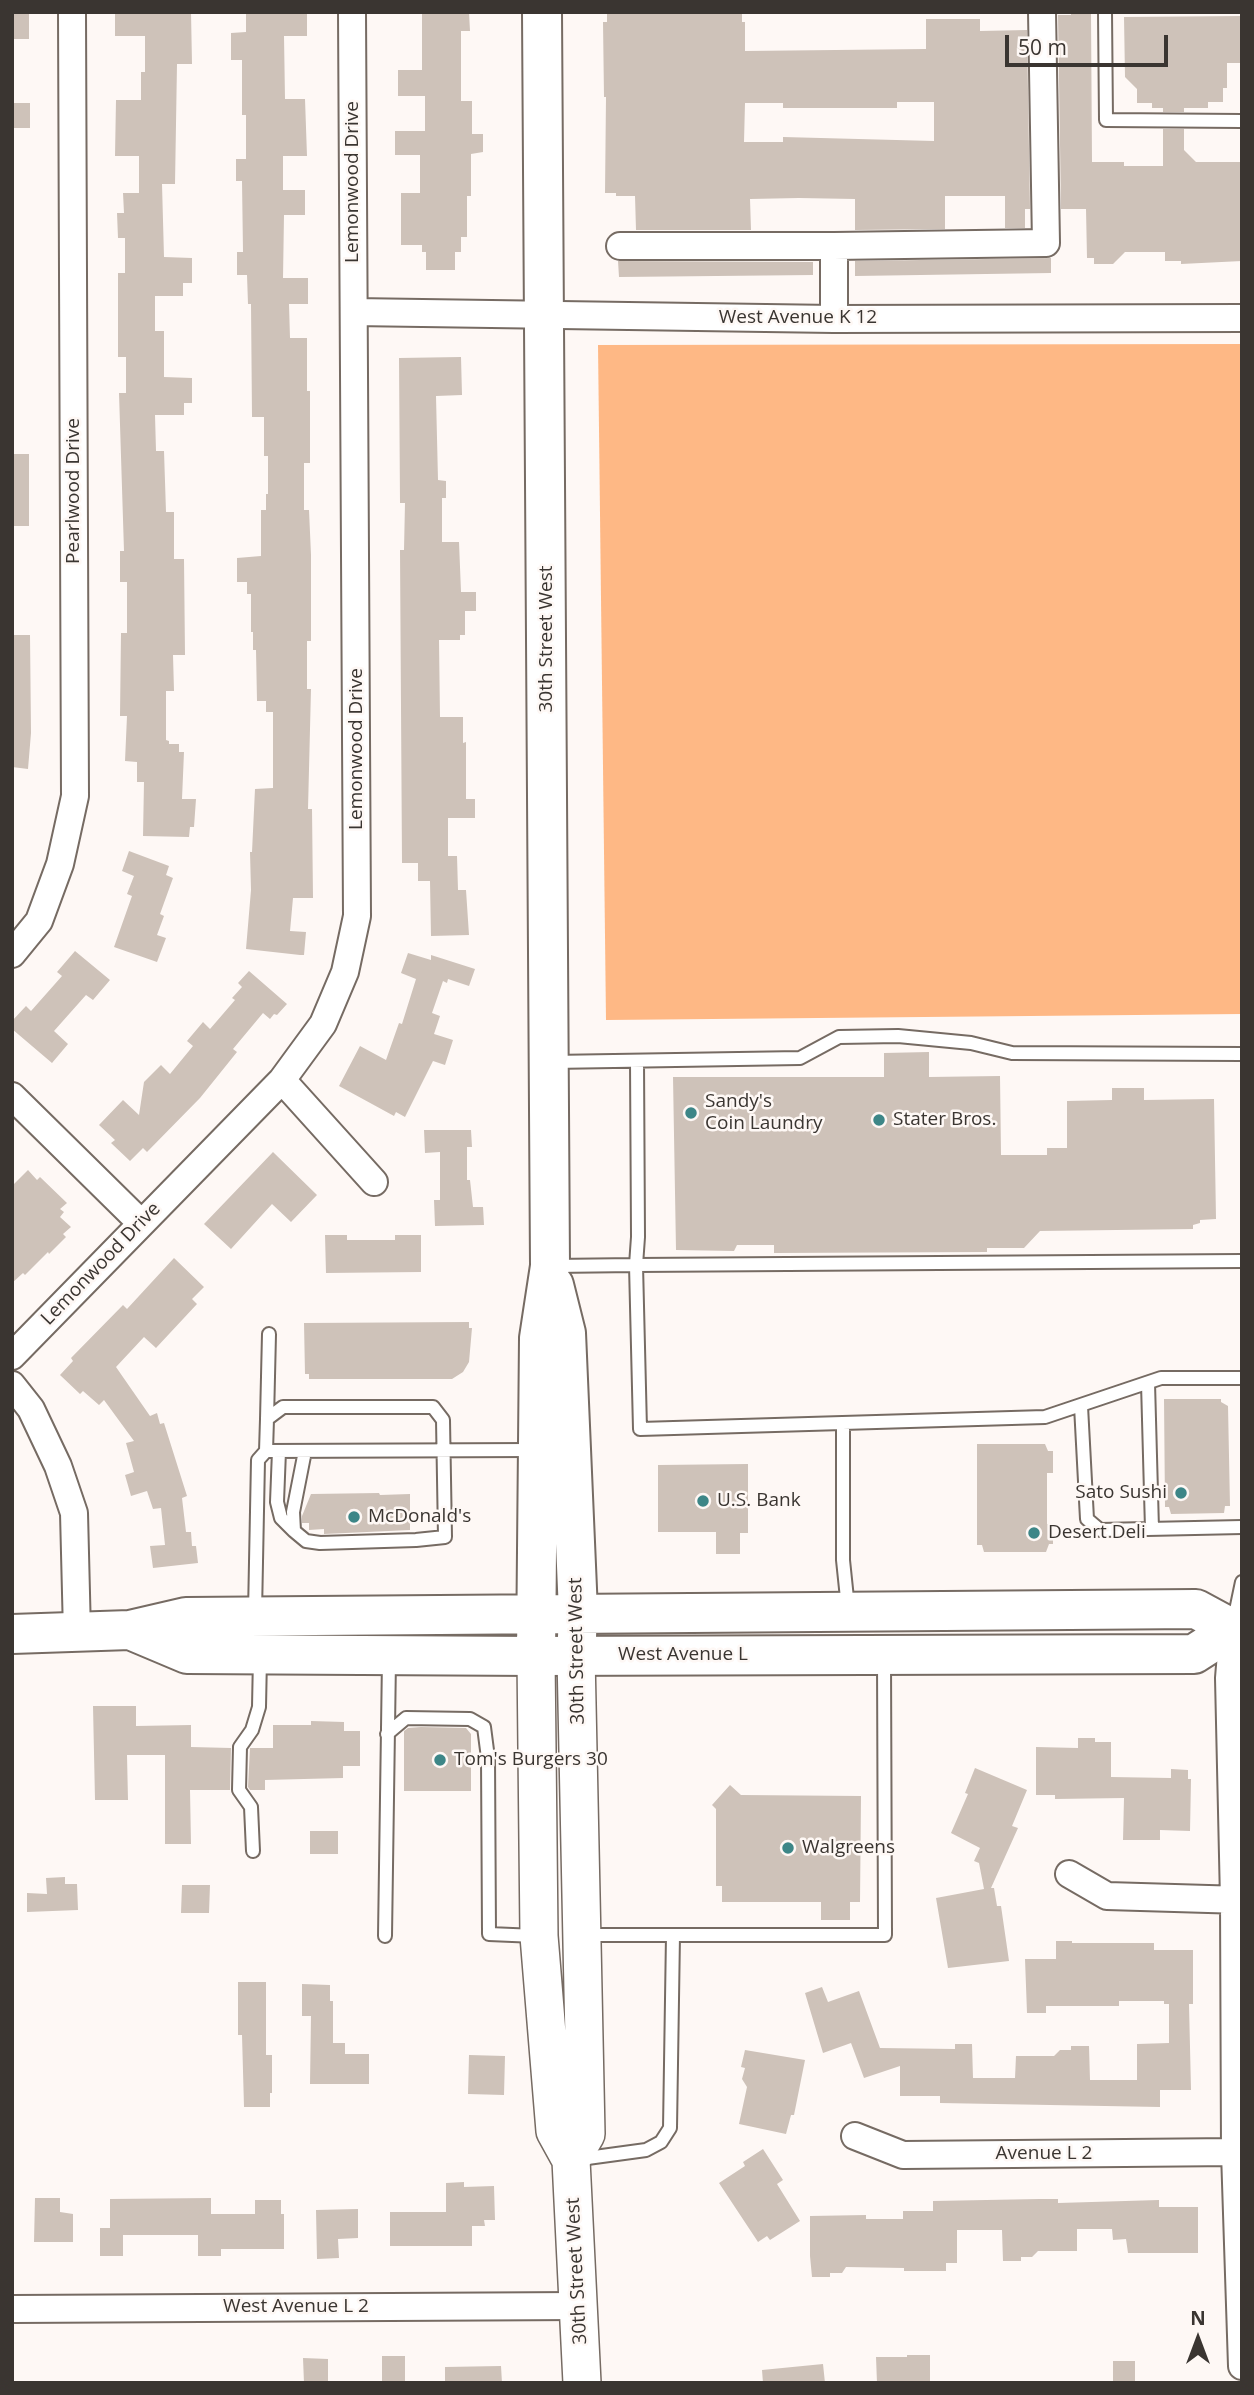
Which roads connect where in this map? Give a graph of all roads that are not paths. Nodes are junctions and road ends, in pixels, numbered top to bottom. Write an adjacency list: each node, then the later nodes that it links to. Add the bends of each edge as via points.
1 (72, 12): 13 (street, Pearlwood Drive, via 75,796 60,864 38,921)
2 (352, 12): 9 (street, Lemonwood Drive)
3 (542, 12): 10 (main road, 30th Street West)
4 (1042, 12): 8 (street, via 1046,243)
5 (1105, 12): 6 (lane, via 1106,120)
6 (1242, 121)
7 (620, 246): 8 (street)
8 (834, 246): 12 (street)
9 (354, 312): 10 (street, West Avenue K 12); 17 (street, Lemonwood Drive, via 357,916 345,972 323,1024)
10 (545, 316): 12 (street, West Avenue K 12); 16 (main road, 30th Street West)
11 (1242, 318): 12 (street, West Avenue K 12)
12 (834, 319)
13 (12, 954)
14 (1242, 1054): 15 (lane, via 1012,1054 971,1043 898,1036 839,1037 800,1058)
15 (637, 1061): 16 (lane); 22 (lane)
16 (549, 1063): 23 (main road, 30th Street West)
17 (282, 1080): 19 (street); 20 (street, Lemonwood Drive)
18 (12, 1096): 20 (street)
19 (374, 1182)
20 (141, 1223): 25 (street, Lemonwood Drive)
21 (1242, 1261): 22 (lane)
22 (636, 1265): 23 (lane); 31 (lane, via 640,1429)
23 (550, 1266): 33 (main road, 30th Street West, via 539,1338); 40 (main road, 30th Street West, via 566,1333)
24 (269, 1334): 30 (lane)
25 (12, 1356)
26 (1242, 1378): 27 (lane, via 1161,1378)
27 (1148, 1383): 29 (lane); 37 (lane)
28 (12, 1385): 46 (street, via 31,1409 74,1513)
29 (1081, 1405): 31 (lane, via 1045,1418); 37 (lane, via 1087,1519 1100,1530)
30 (267, 1419): 32 (lane, via 283,1407 433,1407 443,1420); 34 (lane)
31 (843, 1423): 41 (lane)
32 (443, 1450): 33 (lane); 35 (lane); 38 (lane, via 445,1537 320,1543 306,1541)
33 (538, 1450): 42 (main road, 30th Street West)
34 (272, 1451): 35 (lane); 38 (lane, via 281,1518); 43 (lane, via 258,1460)
35 (305, 1451): 38 (lane, via 296,1488)
36 (1242, 1527): 37 (lane)
37 (1152, 1529)
38 (294, 1531)
39 (1242, 1582): 44 (lane)
40 (578, 1612): 41 (main road, West Avenue L); 42 (main road, West Avenue L); 52 (main road, 30th Street West)
41 (849, 1612): 44 (main road, West Avenue L, via 1196,1609)
42 (536, 1613): 43 (main road, West Avenue L); 51 (main road, 30th Street West)
43 (255, 1618): 45 (main road, West Avenue L, via 186,1618)
44 (1237, 1629): 48 (main road, West Avenue L, via 1194,1654); 56 (street, via 1228,1678)
45 (130, 1630): 46 (main road, West Avenue L); 49 (main road, West Avenue L, via 187,1654)
46 (77, 1633): 47 (main road, West Avenue L)
47 (12, 1634)
48 (884, 1654): 52 (main road, West Avenue L); 58 (lane, via 885,1935)
49 (260, 1655): 50 (main road, West Avenue L); 54 (lane, via 259,1707 252,1730 240,1747 239,1790 251,1807)
50 (389, 1656): 51 (main road, West Avenue L); 53 (lane)
51 (536, 1656): 52 (main road, West Avenue L); 59 (main road, 30th Street West)
52 (576, 1656): 57 (main road, 30th Street West)
53 (387, 1734): 59 (lane, via 406,1718 470,1719 484,1727 489,1934); 60 (lane)
54 (253, 1851)
55 (1069, 1874): 56 (street, via 1107,1896)
56 (1238, 1900): 62 (street)
57 (582, 1935): 58 (lane); 63 (main road, 30th Street West, via 586,2134)
58 (673, 1935): 63 (lane, via 670,2129 662,2142 646,2150)
59 (539, 1936): 63 (main road, 30th Street West, via 555,2131)
60 (385, 1937)
61 (856, 2136): 62 (street, Avenue L 2, via 903,2155)
62 (1236, 2152): 64 (street)
63 (571, 2160): 65 (main road, 30th Street West)
64 (1240, 2291): 67 (street)
65 (579, 2306): 66 (street, West Avenue L 2); 68 (main road, 30th Street West)
66 (12, 2309)
67 (1242, 2366)
68 (582, 2383)

